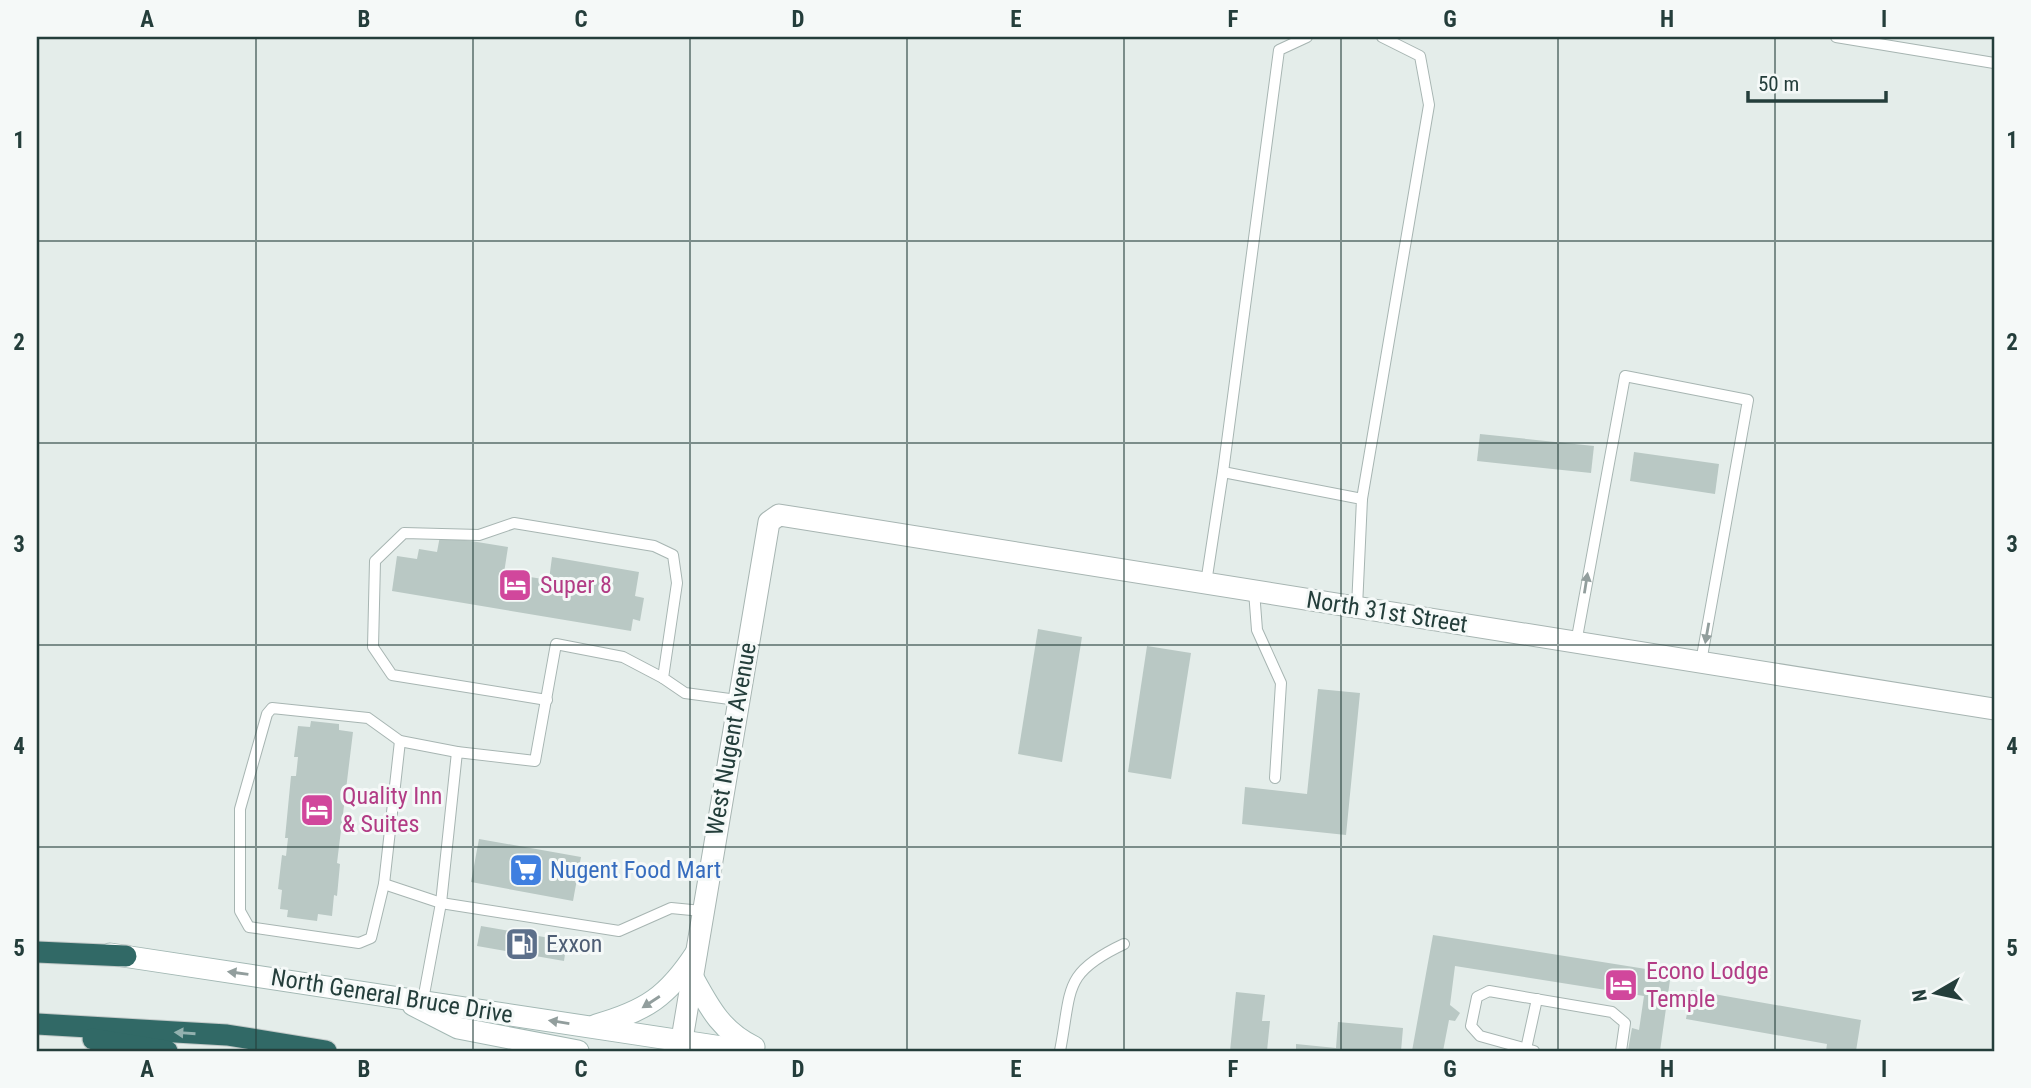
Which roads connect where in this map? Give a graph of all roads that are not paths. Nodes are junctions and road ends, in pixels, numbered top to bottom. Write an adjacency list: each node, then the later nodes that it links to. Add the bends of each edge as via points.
1 (1307, 37): 5 (lane, via 1279,50)
2 (1382, 37): 6 (lane, via 1420,56 1429,105)
3 (1836, 37): 4 (lane)
4 (1994, 63)
5 (1223, 472): 6 (lane); 8 (lane)
6 (1362, 499): 10 (lane)
7 (779, 515): 8 (street, North 31st Street); 15 (street, West Nugent Avenue, via 769,522)
8 (1206, 583): 9 (street, North 31st Street)
9 (1254, 591): 10 (street, North 31st Street); 19 (lane, via 1257,630 1281,683)
10 (1357, 607): 11 (street, North 31st Street)
11 (1576, 643): 12 (street, North 31st Street); 12 (lane, one-way to 12, via 1625,376 1748,400)
12 (1701, 662): 16 (street, North 31st Street)
13 (663, 678): 14 (lane, via 623,657 556,644); 14 (lane, via 677,583 673,555 654,546 514,523 479,534 404,533 375,561 373,647 392,675); 15 (lane, via 685,693)
14 (547, 700): 18 (lane, via 535,761)
15 (737, 700): 22 (street, West Nugent Avenue)
16 (1994, 709)
17 (400, 740): 18 (lane); 20 (lane); 20 (lane, via 368,718 272,708 240,809 240,911 249,927 359,943 371,938 375,930)
18 (457, 752): 21 (lane)
19 (1275, 778)
20 (384, 884): 21 (lane)
21 (441, 903): 22 (lane, via 619,931 671,908); 31 (lane)
22 (702, 911): 26 (street, West Nugent Avenue)
23 (37, 943): 27 (street, North General Bruce Drive)
24 (1125, 944): 42 (lane, via 1091,960 1074,978)
25 (37, 952): 27 (highway)
26 (696, 953): 28 (street, West Nugent Avenue); 33 (street, one-way to 33, via 678,981 653,1003)
27 (126, 956): 29 (street, North General Bruce Drive, one-way to 27)
28 (692, 976): 35 (street, West Nugent Avenue); 41 (street, via 710,1009 734,1037)
29 (393, 996): 31 (street, North General Bruce Drive); 39 (street, via 458,1028)
30 (1537, 999): 36 (lane); 36 (lane, via 1489,991 1477,998 1471,1026 1480,1036); 43 (lane, via 1612,1012 1625,1023)
31 (423, 1000): 33 (street, North General Bruce Drive, one-way to 31)
32 (37, 1024): 38 (highway, one-way to 32, via 227,1035)
33 (589, 1027): 35 (street, North General Bruce Drive)
34 (37, 1029): 37 (highway)
35 (681, 1046): 40 (street, North General Bruce Drive)
36 (1530, 1050)
37 (167, 1051)
38 (326, 1051)
39 (578, 1051)
40 (748, 1051)
41 (762, 1051)
42 (1060, 1051)
43 (1621, 1051)

